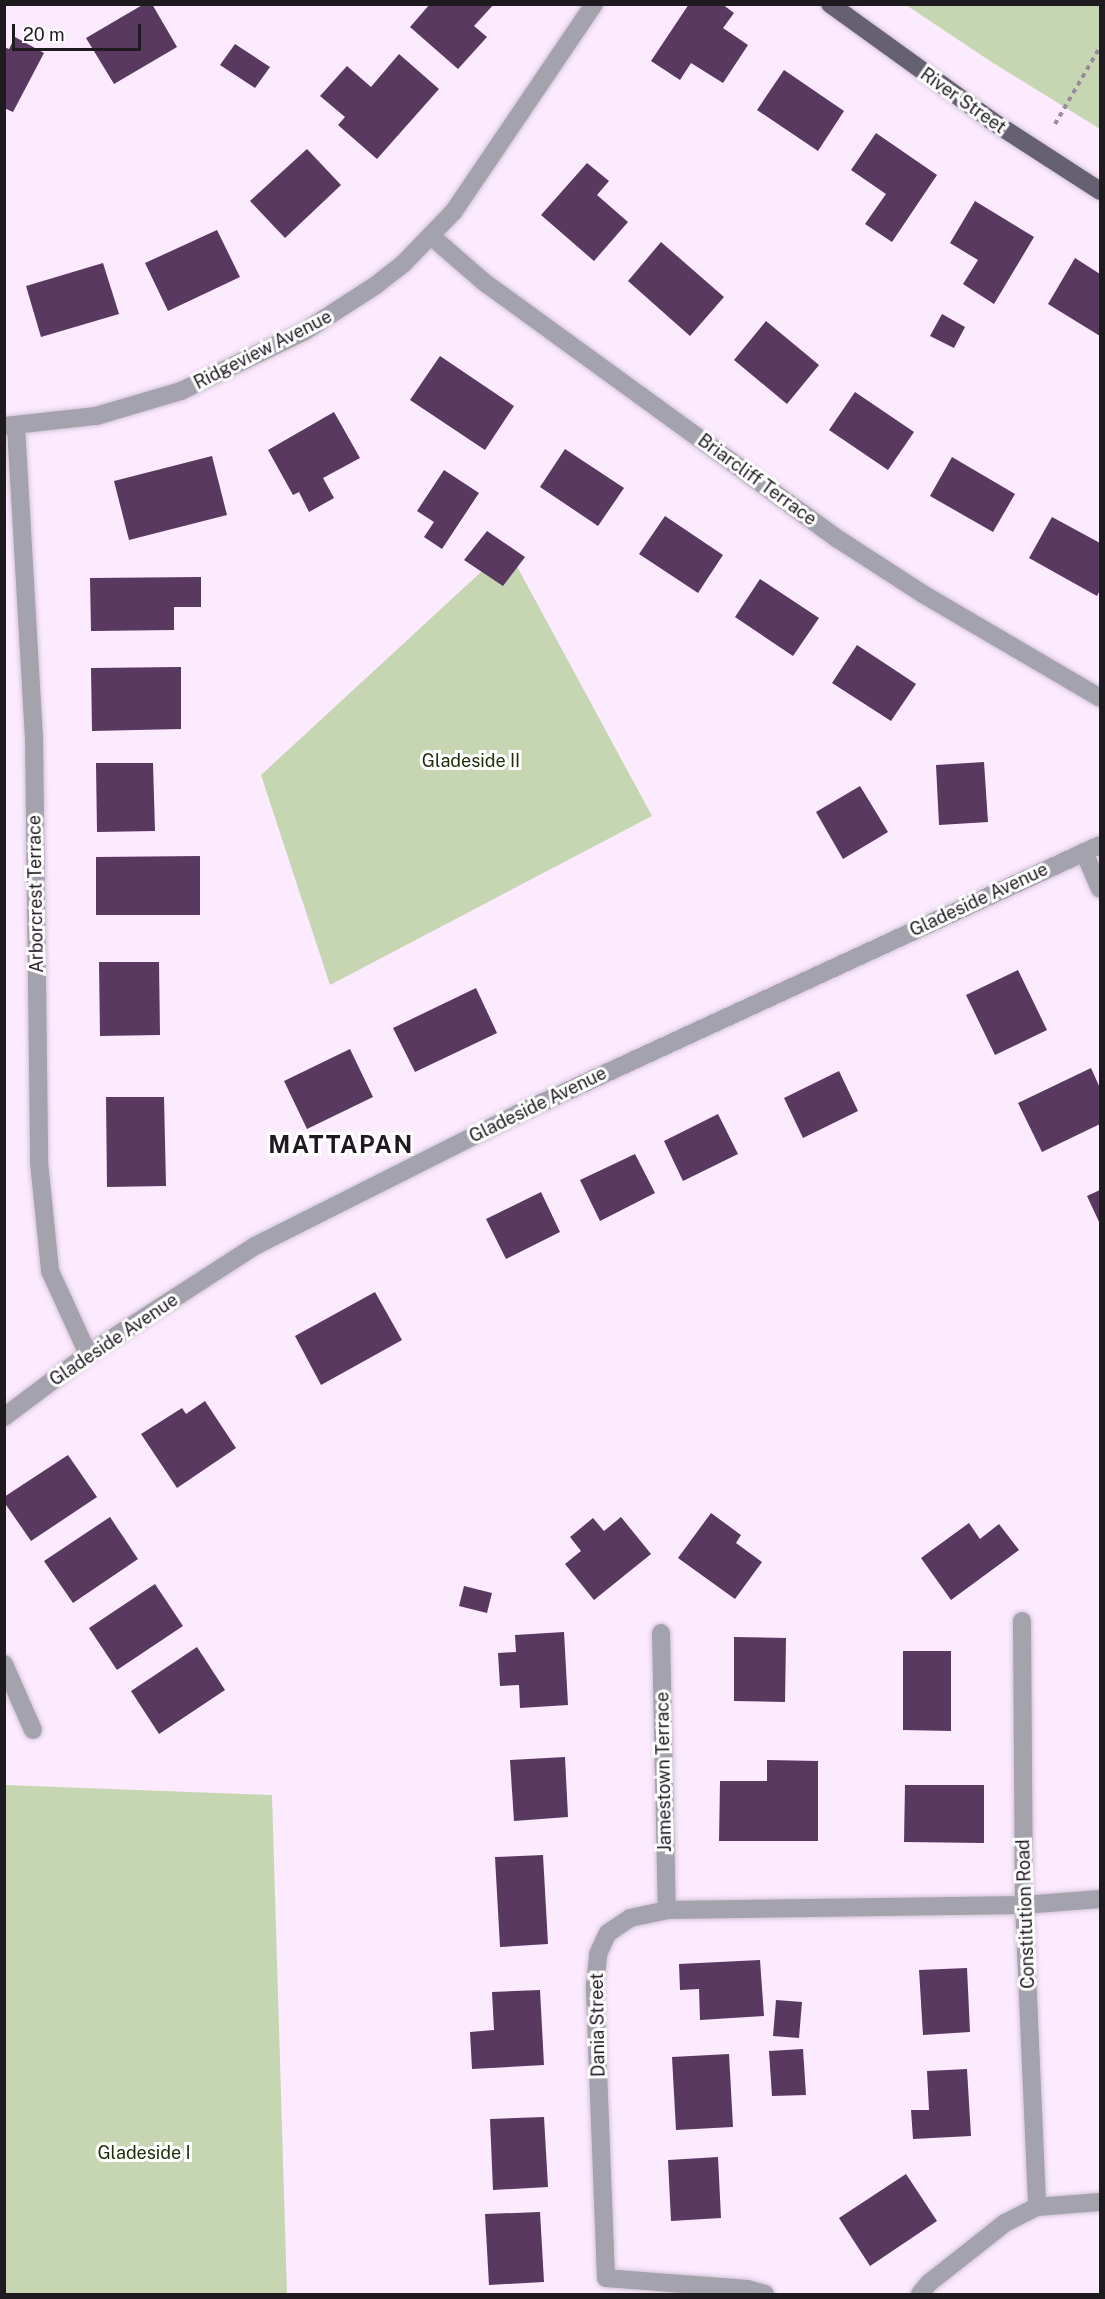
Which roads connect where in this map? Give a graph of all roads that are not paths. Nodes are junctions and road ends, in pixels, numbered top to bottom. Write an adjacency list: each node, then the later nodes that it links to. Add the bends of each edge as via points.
1 (594, 4): 4 (street, Ridgeview Avenue, via 475,183)
2 (830, 4): 3 (main road, River Street, via 935,82)
3 (1101, 191)
4 (431, 236): 5 (street, Ridgeview Avenue, via 404,263 341,310 305,332 181,391 96,416); 6 (street, Briarcliff Terrace, via 484,282 838,539 923,594)
5 (10, 426): 9 (street, Arborcrest Terrace, via 34,736 39,1162 50,1271)
6 (1101, 698)
7 (1092, 848): 8 (street); 9 (street, Gladeside Avenue, via 482,1132 255,1246)
8 (1101, 889)
9 (88, 1354): 10 (street, Gladeside Avenue)
10 (4, 1417)
11 (1022, 1621): 16 (street, Constitution Road)
12 (661, 1633): 17 (street, Jamestown Terrace)
13 (4, 1664): 14 (street)
14 (33, 1730)
15 (1101, 1899): 16 (street, Dania Street)
16 (1024, 1905): 17 (street, Dania Street); 19 (street, Constitution Road)
17 (667, 1910): 20 (street, Dania Street, via 630,1918 608,1933 597,1954)
18 (1101, 2202): 19 (street)
19 (1037, 2207): 22 (street, via 1005,2223 929,2283)
20 (606, 2286): 21 (street, Dania Street, via 748,2289)
21 (765, 2295)
22 (920, 2295)

